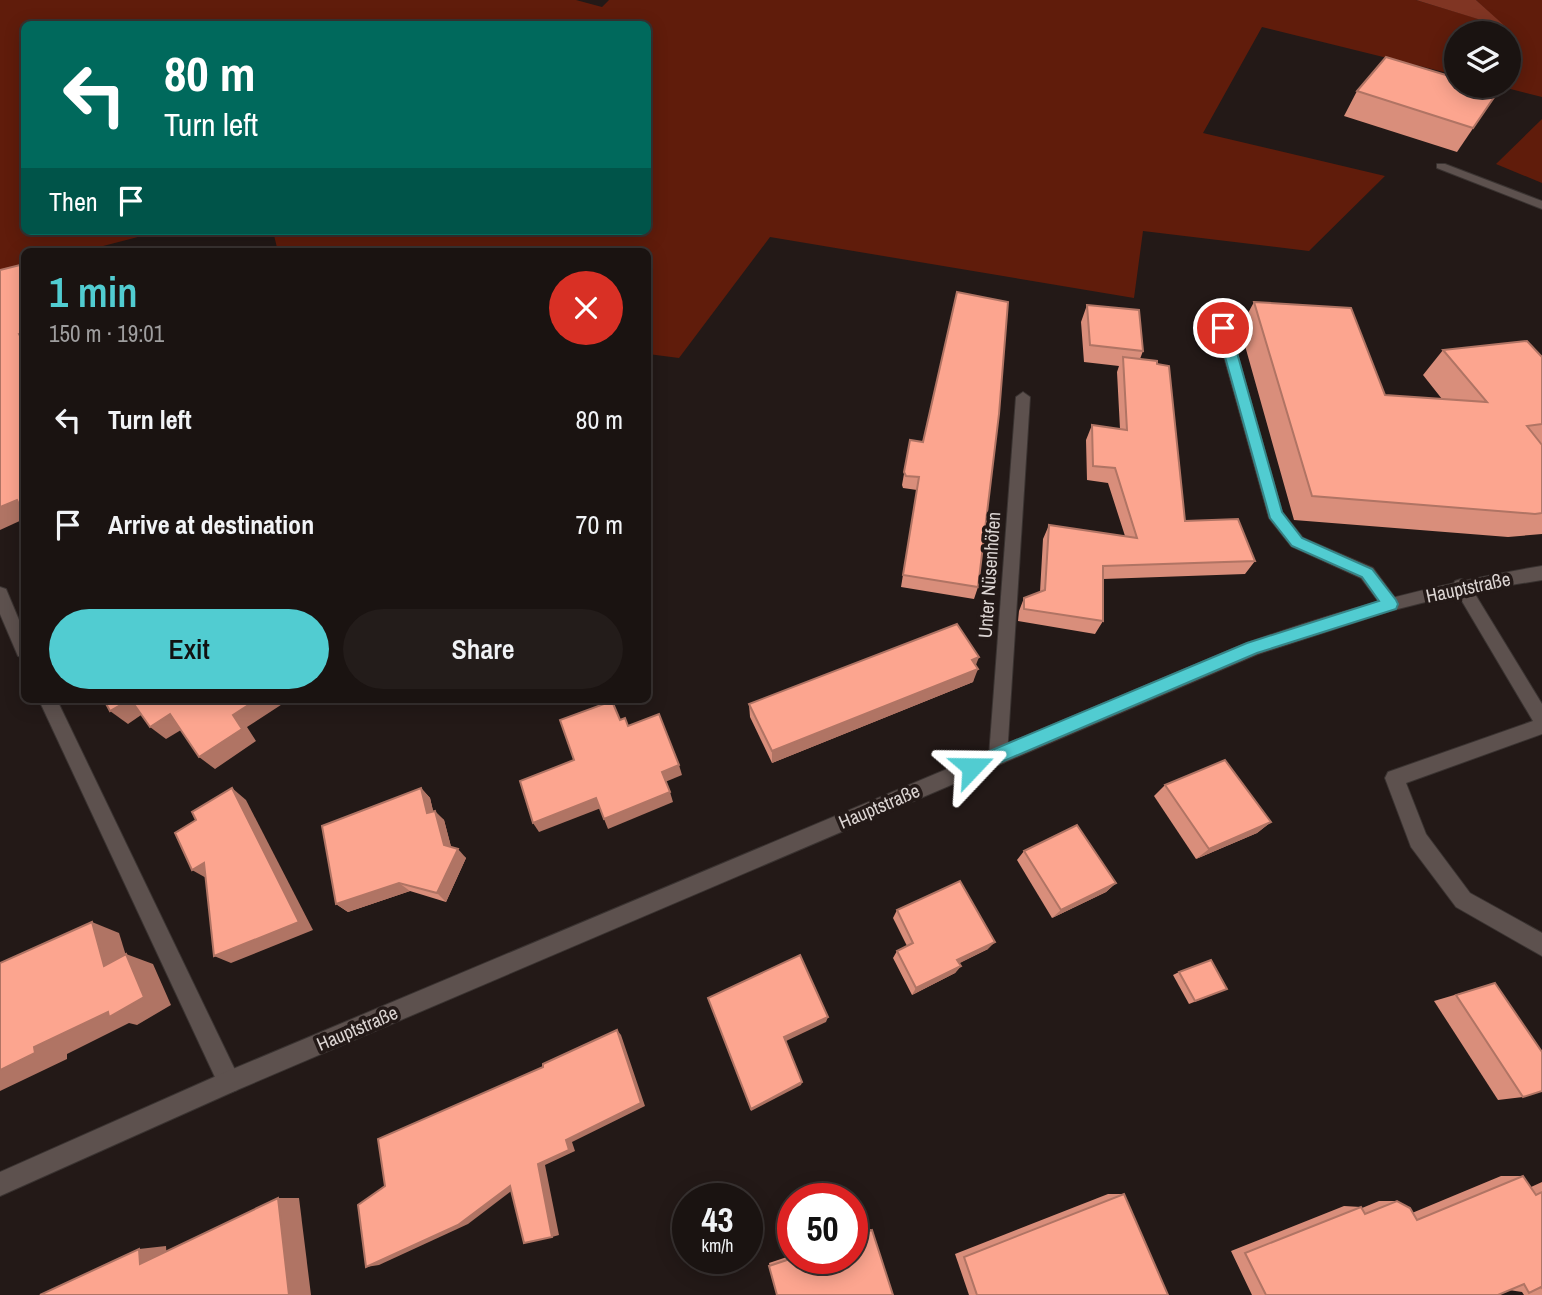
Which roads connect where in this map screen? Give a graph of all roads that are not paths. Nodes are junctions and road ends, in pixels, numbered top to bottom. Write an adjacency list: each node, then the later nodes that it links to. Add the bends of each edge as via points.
1 (1441, 166): 2 (main road)
2 (1542, 205)
3 (1223, 328): 8 (main road, via 1275,514 1297,542 1367,573)
4 (1023, 397): 13 (main road, Unter Nüsenhöfen)
5 (1542, 573): 6 (main road, Hauptstraße)
6 (1461, 586): 8 (main road, Hauptstraße); 11 (main road)
7 (0, 594): 9 (main road)
8 (1390, 604): 13 (main road, Hauptstraße, via 1253,648)
9 (21, 644)
10 (49, 703): 15 (main road)
11 (1542, 720)
12 (1542, 726): 14 (main road, via 1395,778 1418,840 1463,900)
13 (998, 756): 15 (main road, Hauptstraße)
14 (1542, 945)
15 (229, 1082): 16 (main road, Hauptstraße)
16 (0, 1184)

